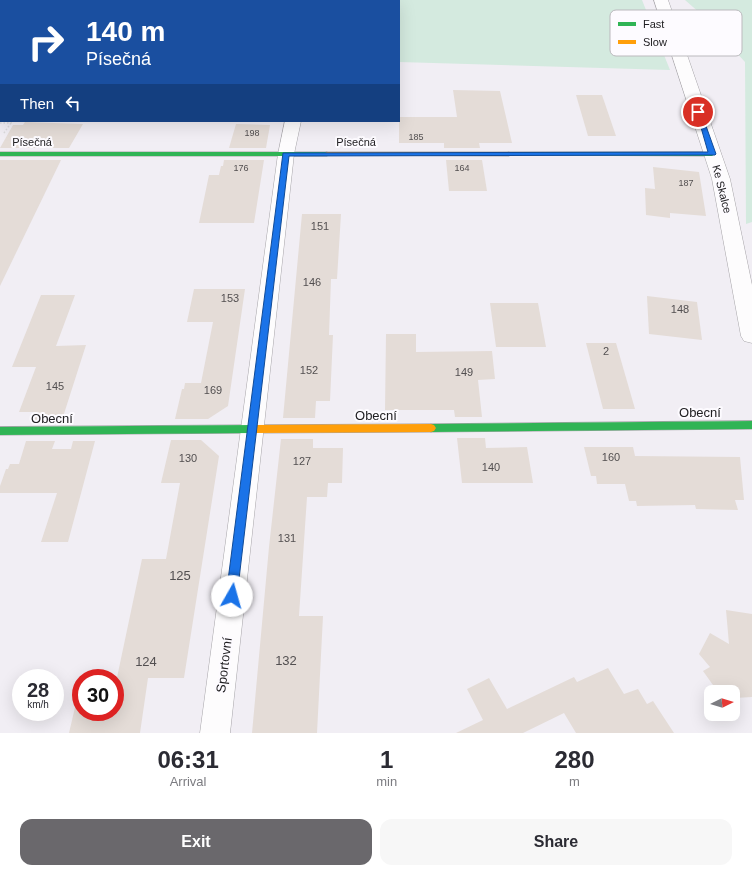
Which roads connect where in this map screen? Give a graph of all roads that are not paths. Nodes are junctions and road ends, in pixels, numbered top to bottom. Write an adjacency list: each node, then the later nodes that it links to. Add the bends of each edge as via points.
1 (661, 0): 2 (street, Ke Skalce)
2 (664, 10)
3 (680, 56): 7 (street, Ke Skalce)
4 (293, 122): 6 (street, Sportovní)
5 (0, 154): 6 (street, Písečná)
6 (286, 154): 7 (street, Písečná); 10 (street, Sportovní)
7 (712, 154): 8 (street, Ke Skalce, via 721,179)
8 (752, 336)
9 (752, 425): 10 (street, Obecní)
10 (252, 429): 11 (street, Obecní); 12 (street, Sportovní)
11 (0, 431)
12 (215, 733)

